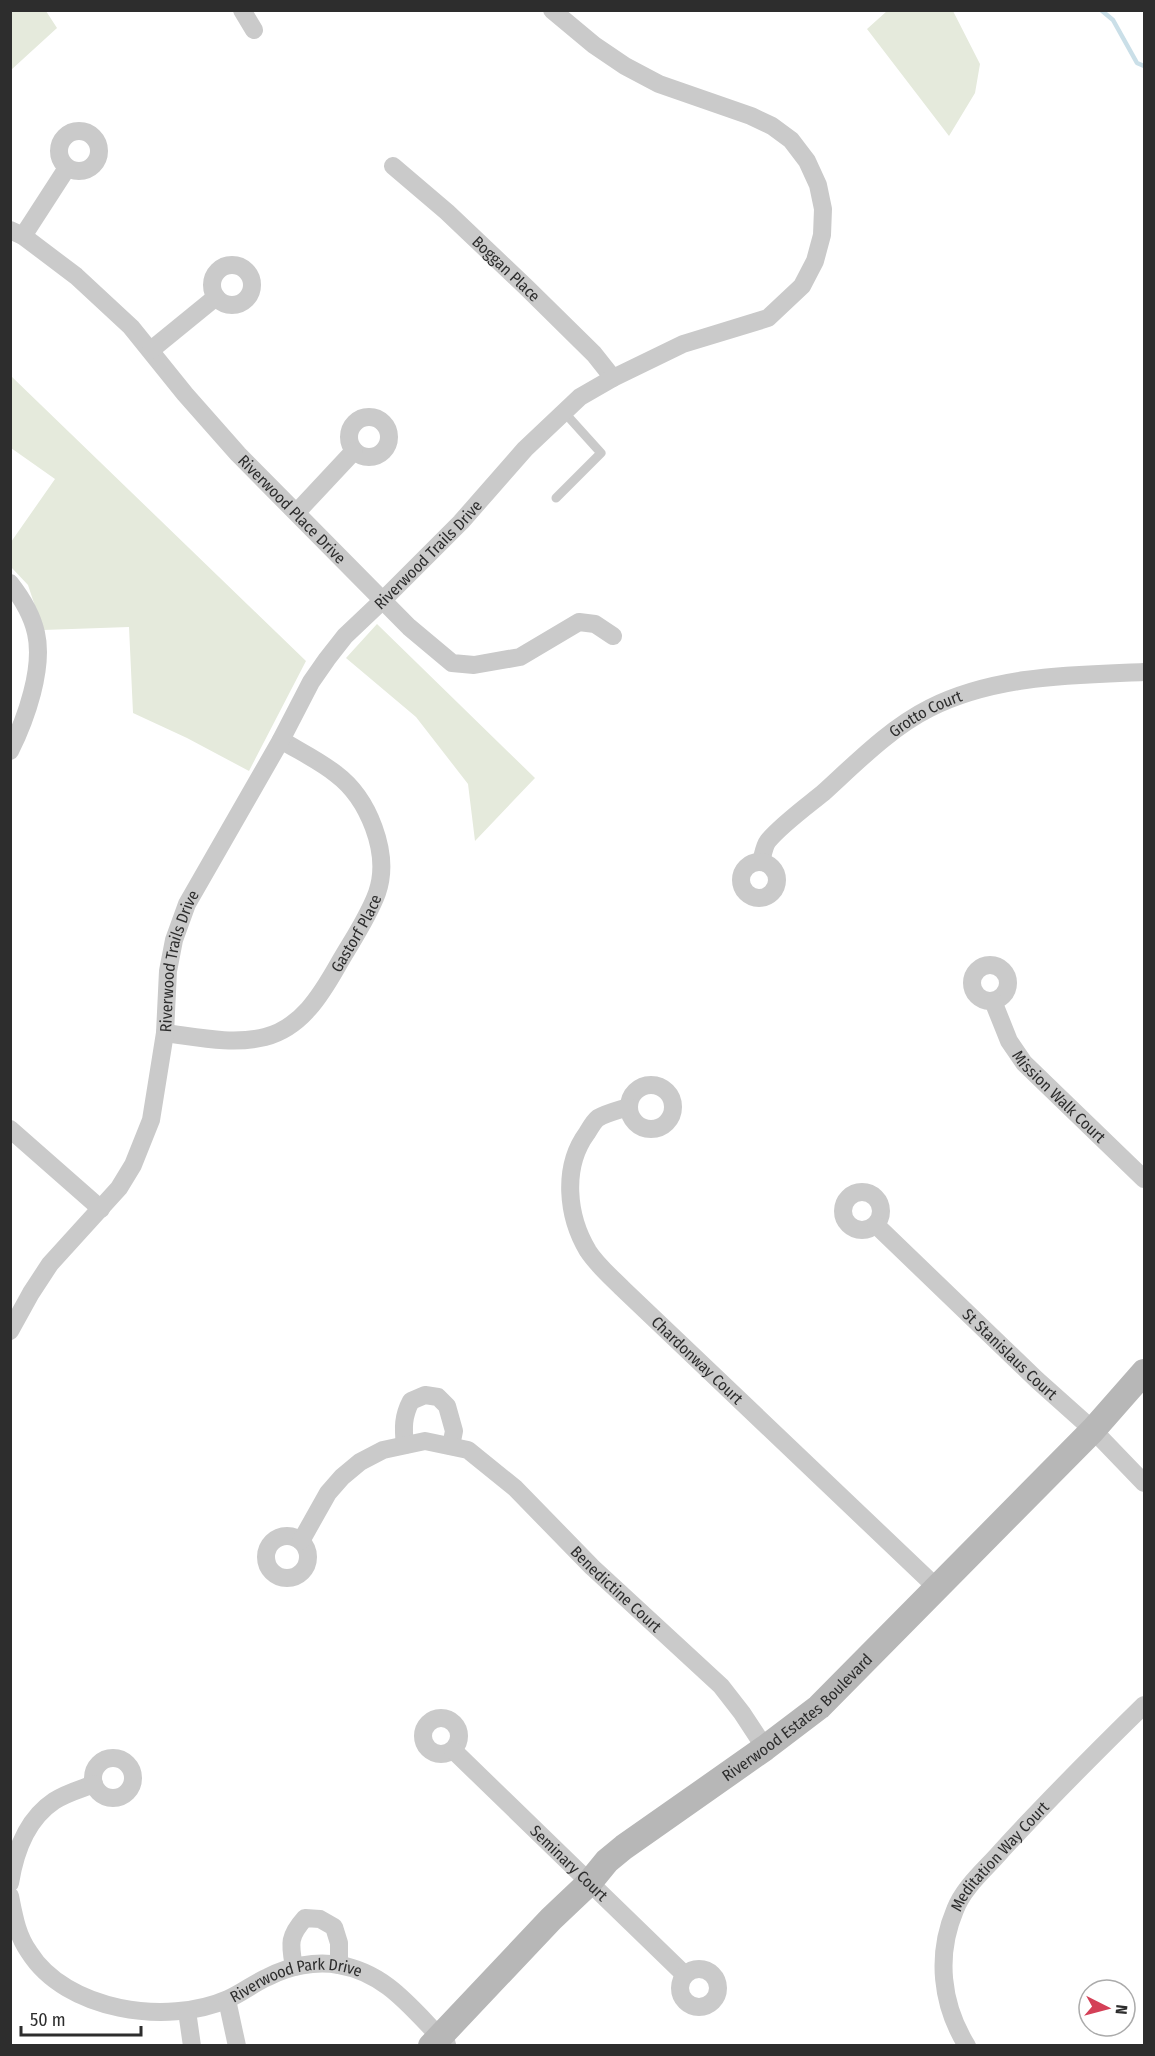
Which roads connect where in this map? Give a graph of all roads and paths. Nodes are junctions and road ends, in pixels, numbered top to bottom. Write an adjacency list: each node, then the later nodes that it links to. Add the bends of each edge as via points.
1 (242, 10): 3 (street)
2 (552, 10): 9 (street, Riverwood Trails Drive, via 594,45 659,84 772,126 791,140 807,160 823,208 822,235 802,286 768,318 683,344)
3 (254, 30)
4 (393, 166): 9 (street, Boggan Place, via 527,288)
5 (67, 168): 6 (street)
6 (16, 233): 8 (street, Riverwood Place Drive, via 105,302)
7 (216, 297): 8 (street)
8 (151, 350): 13 (street, Riverwood Place Drive, via 238,454)
9 (613, 378): 10 (street, Riverwood Trails Drive, via 580,397)
10 (564, 412): 12 (lane, via 601,453); 15 (street, Riverwood Trails Drive, via 525,448 461,522)
11 (354, 451): 13 (street)
12 (556, 498)
13 (297, 512): 15 (street, Riverwood Place Drive)
14 (10, 583): 19 (street, via 36,633 38,655 29,700)
15 (383, 600): 16 (street, Riverwood Place Drive, via 452,663 474,665 520,657 579,622 595,624); 18 (street, Riverwood Trails Drive, via 327,659)
16 (614, 636)
17 (1144, 672): 20 (street, Grotto Court, via 1083,674 987,687 929,709 858,762 767,842)
18 (281, 741): 22 (street, Riverwood Trails Drive, via 187,904 168,971); 22 (street, Gastorf Place, via 337,774 356,794 371,820 378,843 378,892 321,995 305,1014 267,1036 245,1040)
19 (10, 751)
20 (760, 862)
21 (993, 1001): 25 (street, Mission Walk Court, via 1009,1041 1024,1063)
22 (165, 1033): 26 (street, Riverwood Trails Drive, via 151,1120 143,1142 134,1165)
23 (628, 1107): 35 (street, Chardonway Court, via 597,1119 574,1158 571,1195 580,1235 589,1253)
24 (10, 1129): 26 (street)
25 (1144, 1179)
26 (101, 1209): 28 (street, Riverwood Trails Drive, via 50,1264)
27 (876, 1225): 30 (street, St Stanislaus Court)
28 (10, 1330)
29 (1144, 1372): 30 (street, Riverwood Estates Boulevard)
30 (1093, 1430): 33 (street, St Stanislaus Court); 35 (street, Riverwood Estates Boulevard)
31 (405, 1445): 32 (street, Benedictine Court, via 425,1441); 32 (street, via 405,1413 411,1401 425,1395 438,1397 447,1406 454,1431); 34 (street, Benedictine Court, via 383,1450 342,1477 328,1493)
32 (451, 1446): 37 (street, Benedictine Court, via 468,1449 515,1488 592,1567 721,1686)
33 (1144, 1483)
34 (301, 1541)
35 (936, 1587): 37 (street, Riverwood Estates Boulevard, via 819,1707)
36 (1144, 1705): 52 (street, Meditation Way Court, via 1054,1793 969,1887 956,1907 943,1953 945,1996)
37 (765, 1748): 41 (street, Riverwood Estates Boulevard, via 624,1847)
38 (453, 1750): 41 (street, Seminary Court)
39 (94, 1784): 40 (street, via 53,1801 39,1815 20,1844)
40 (10, 1883)
41 (589, 1883): 46 (street, Seminary Court); 49 (street, Riverwood Estates Boulevard, via 551,1919)
42 (10, 1896): 43 (street, Riverwood Park Drive)
43 (15, 1937): 48 (street, Riverwood Park Drive, via 43,1969 74,1992 135,2011)
44 (339, 1965): 45 (street, Riverwood Park Drive); 45 (street, via 334,1928 321,1919 305,1918 294,1931 290,1945); 49 (street, Riverwood Park Drive, via 379,1979 417,2012)
45 (294, 1967): 47 (street, Riverwood Park Drive, via 268,1976)
46 (685, 1975)
47 (227, 2000): 48 (street, Riverwood Park Drive); 51 (street)
48 (187, 2011): 50 (street)
49 (440, 2043)
50 (192, 2046)
51 (237, 2046)
52 (967, 2046)

